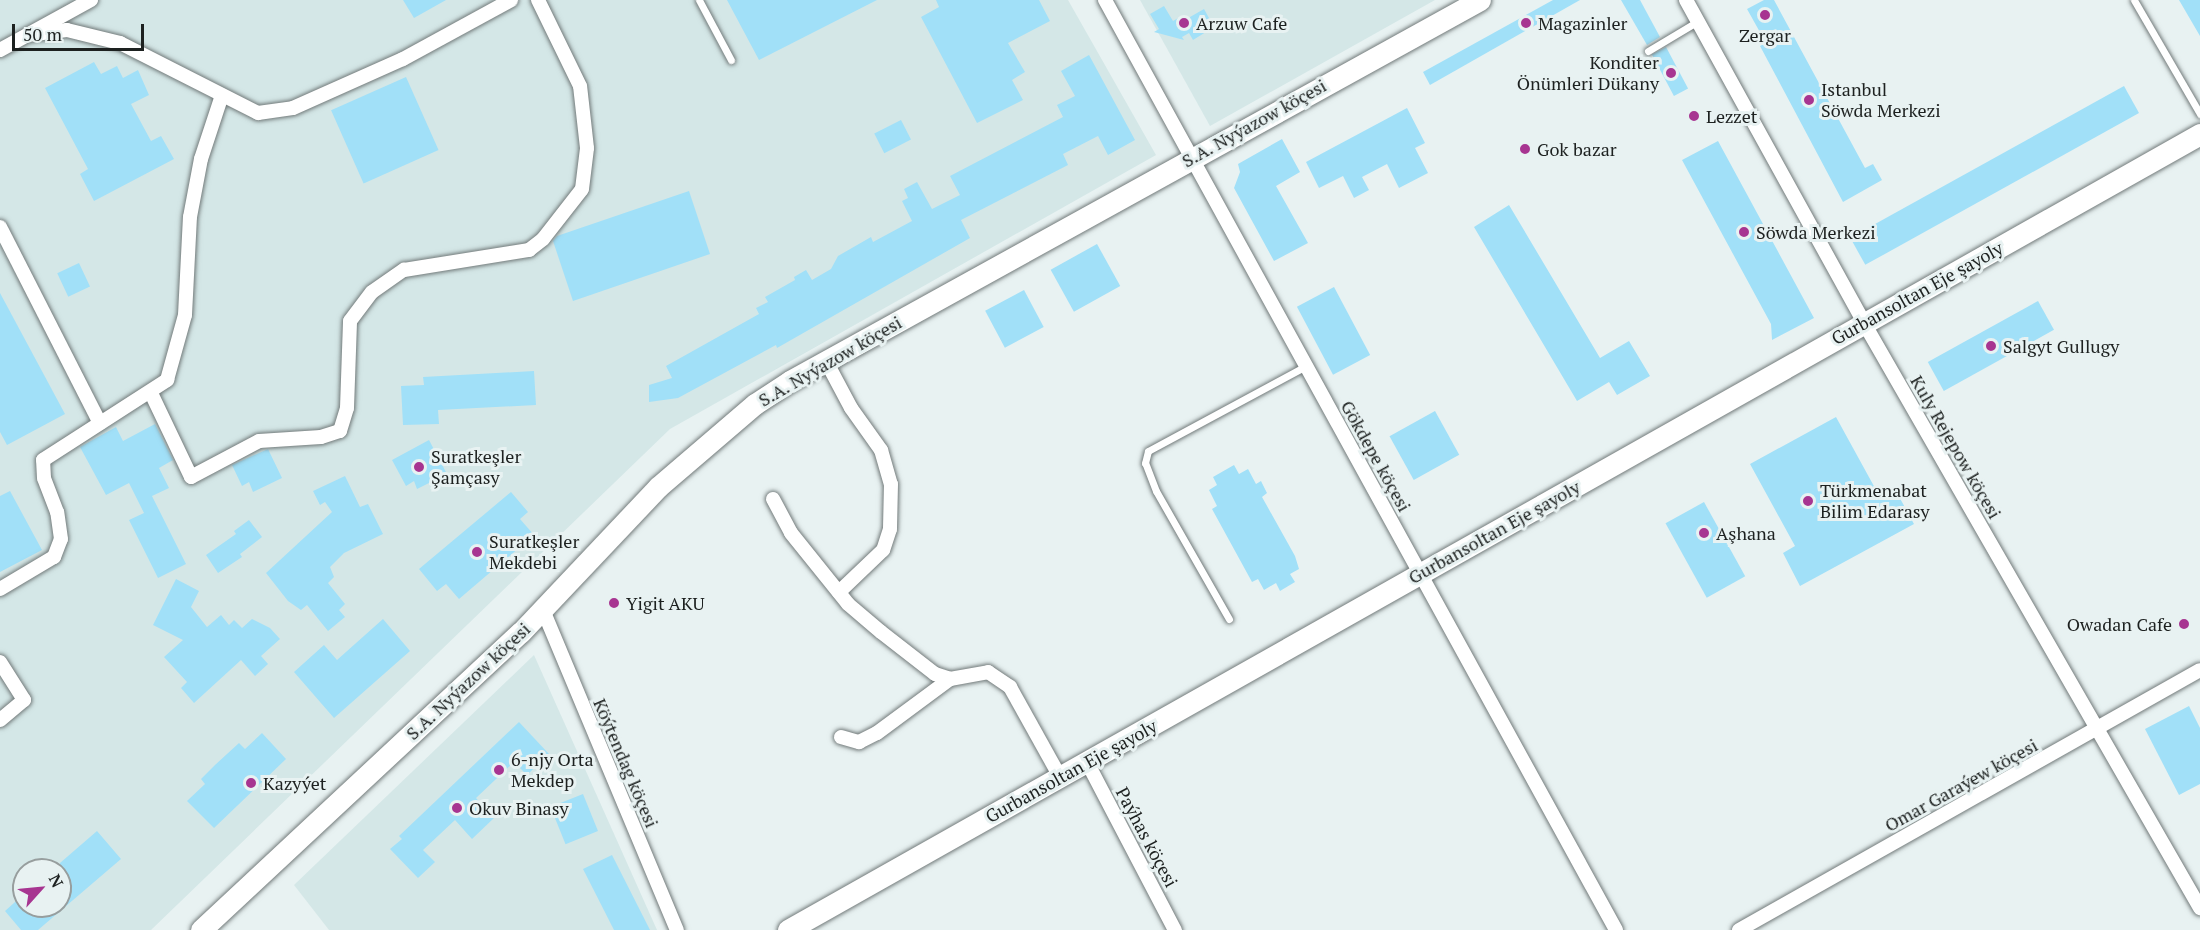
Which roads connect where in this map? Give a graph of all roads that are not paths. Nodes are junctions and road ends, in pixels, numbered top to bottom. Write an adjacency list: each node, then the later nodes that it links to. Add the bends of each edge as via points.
1 (91, 0): 10 (street)
2 (511, 0): 14 (street, via 403,59 293,108 258,113)
3 (538, 0): 22 (street, via 580,86 586,148 582,189 543,239 529,250 404,270 372,292 350,321 347,408 340,431 321,438 258,441 191,477)
4 (699, 0): 13 (lane)
5 (1105, 0): 17 (street, Gökdepe köçesi)
6 (1480, 0): 17 (main road, S.A. Nyýazow köçesi)
7 (1686, 0): 9 (street, Kuly Rejepow köçesi)
8 (2134, 0): 15 (lane)
9 (1698, 21): 12 (lane); 19 (street, Kuly Rejepow köçesi)
10 (27, 35): 11 (street); 14 (street, via 67,30 120,43)
11 (0, 50)
12 (1648, 51)
13 (731, 60)
14 (222, 95): 22 (street, via 201,159 190,217 185,315 166,380)
15 (2200, 114)
16 (2200, 134): 19 (main road, Gurbansoltan Eje şayoly)
17 (1192, 158): 20 (main road, S.A. Nyýazow köçesi); 21 (street, Gökdepe köçesi)
18 (0, 227): 23 (street)
19 (1864, 323): 25 (main road, Gurbansoltan Eje şayoly); 34 (street, Kuly Rejepow köçesi)
20 (826, 361): 27 (street, via 851,408 881,450 891,484 890,529 883,550); 28 (main road, S.A. Nyýazow köçesi, via 773,392 717,433 658,487)
21 (1306, 366): 25 (street, Gökdepe köçesi); 29 (lane, via 1148,451 1145,463 1156,491)
22 (151, 393): 23 (street)
23 (100, 423): 26 (street, via 43,460 61,539 54,558)
24 (773, 499): 27 (street, via 790,533)
25 (1420, 573): 36 (main road, Gurbansoltan Eje şayoly); 43 (street, Gökdepe köçesi)
26 (0, 589)
27 (839, 592): 32 (street, via 881,632 935,674)
28 (543, 610): 39 (main road, S.A. Nyýazow köçesi); 40 (street, Köýtendag köçesi)
29 (1229, 619)
30 (0, 662): 33 (street, via 24,700)
31 (2200, 670): 34 (street, Omar Garaýew köçesi)
32 (950, 680): 35 (street, via 877,733 859,742); 37 (street, via 979,671 1010,687)
33 (0, 720)
34 (2096, 730): 38 (street, Kuly Rejepow köçesi); 44 (street, Omar Garaýew köçesi)
35 (842, 737)
36 (1087, 762): 37 (main road, Gurbansoltan Eje şayoly); 42 (street, Paýhas köçesi)
37 (1060, 777): 41 (main road, Gurbansoltan Eje şayoly)
38 (2200, 908)
39 (201, 930)
40 (677, 930)
41 (788, 930)
42 (1175, 930)
43 (1616, 930)
44 (1739, 930)

